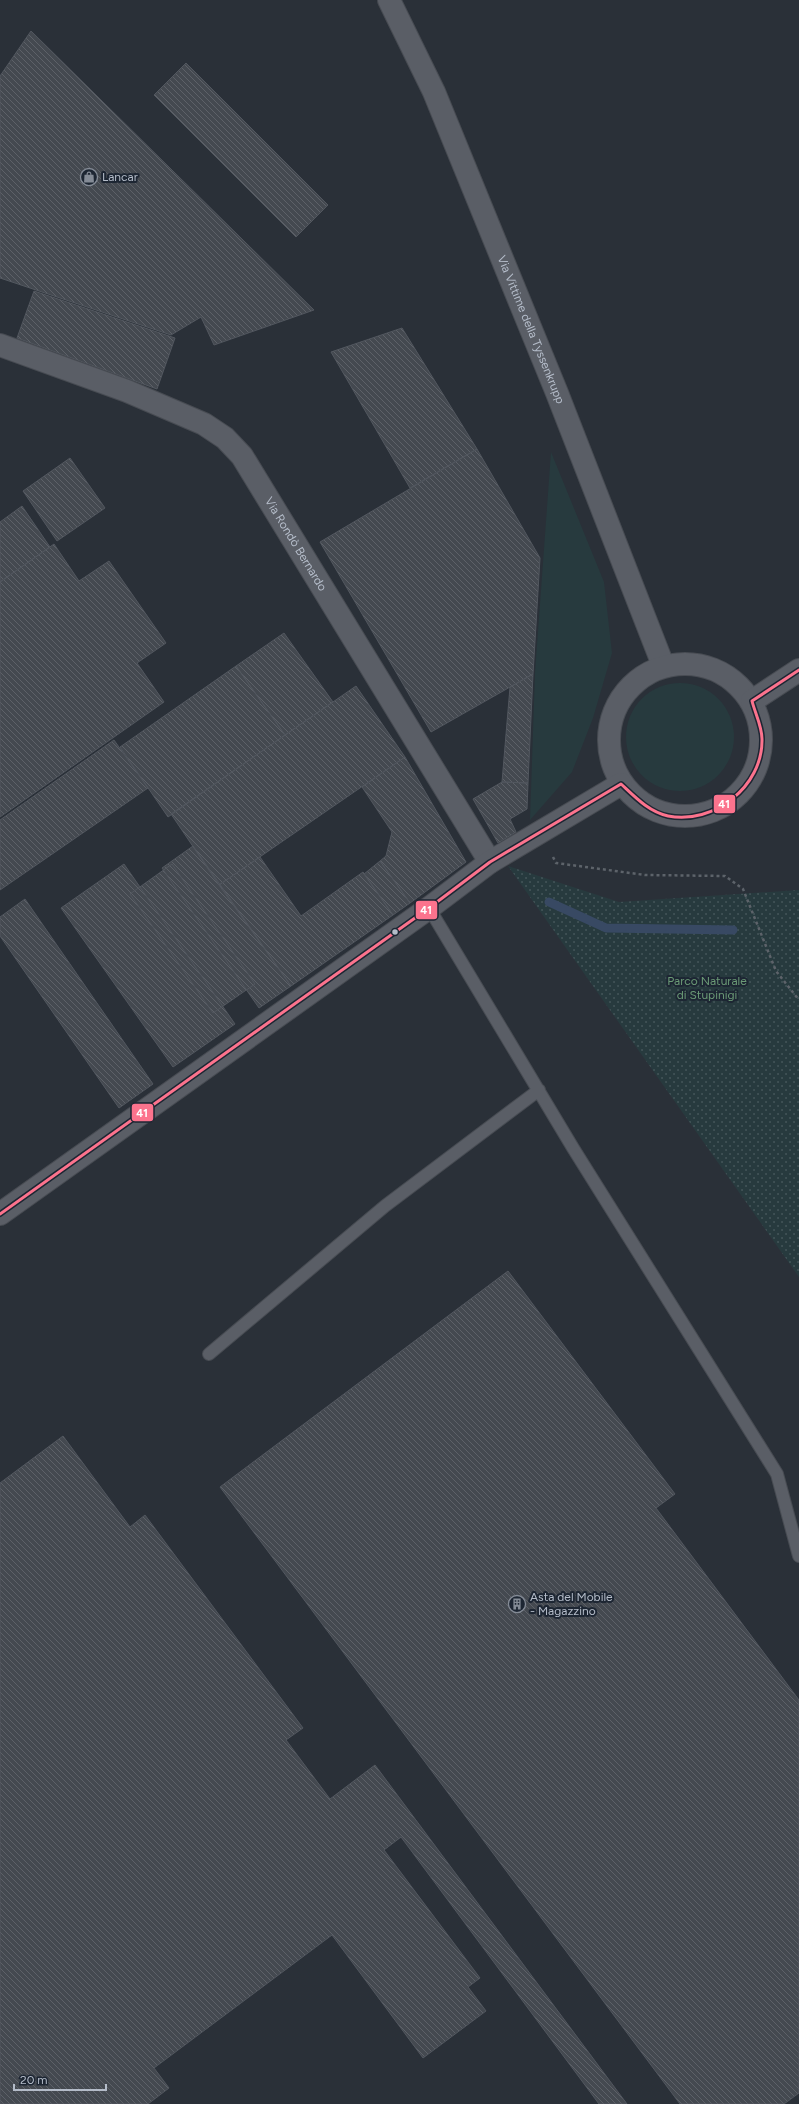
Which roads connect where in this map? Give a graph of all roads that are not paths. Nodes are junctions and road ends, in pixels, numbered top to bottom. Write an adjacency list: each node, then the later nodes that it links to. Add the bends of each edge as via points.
1 (389, 0): 3 (street, Via Vittime della Tyssenkrupp, via 434,92 557,393)
2 (0, 345): 7 (street, Via Rondò Bernardo, via 127,391 204,424 225,438 242,456)
3 (663, 664): 5 (street, via 693,663 717,669 739,685); 6 (street, via 634,682 612,715 608,747)
4 (799, 670): 5 (street)
5 (752, 701): 6 (street, via 762,740 756,769 740,794 719,809 694,817 668,816 643,805)
6 (621, 784): 7 (street)
7 (490, 862): 8 (street)
8 (429, 908): 9 (lane); 10 (street)
9 (539, 1090): 11 (lane, via 385,1206); 12 (lane, via 777,1474)
10 (0, 1214)
11 (209, 1354)
12 (799, 1556)

